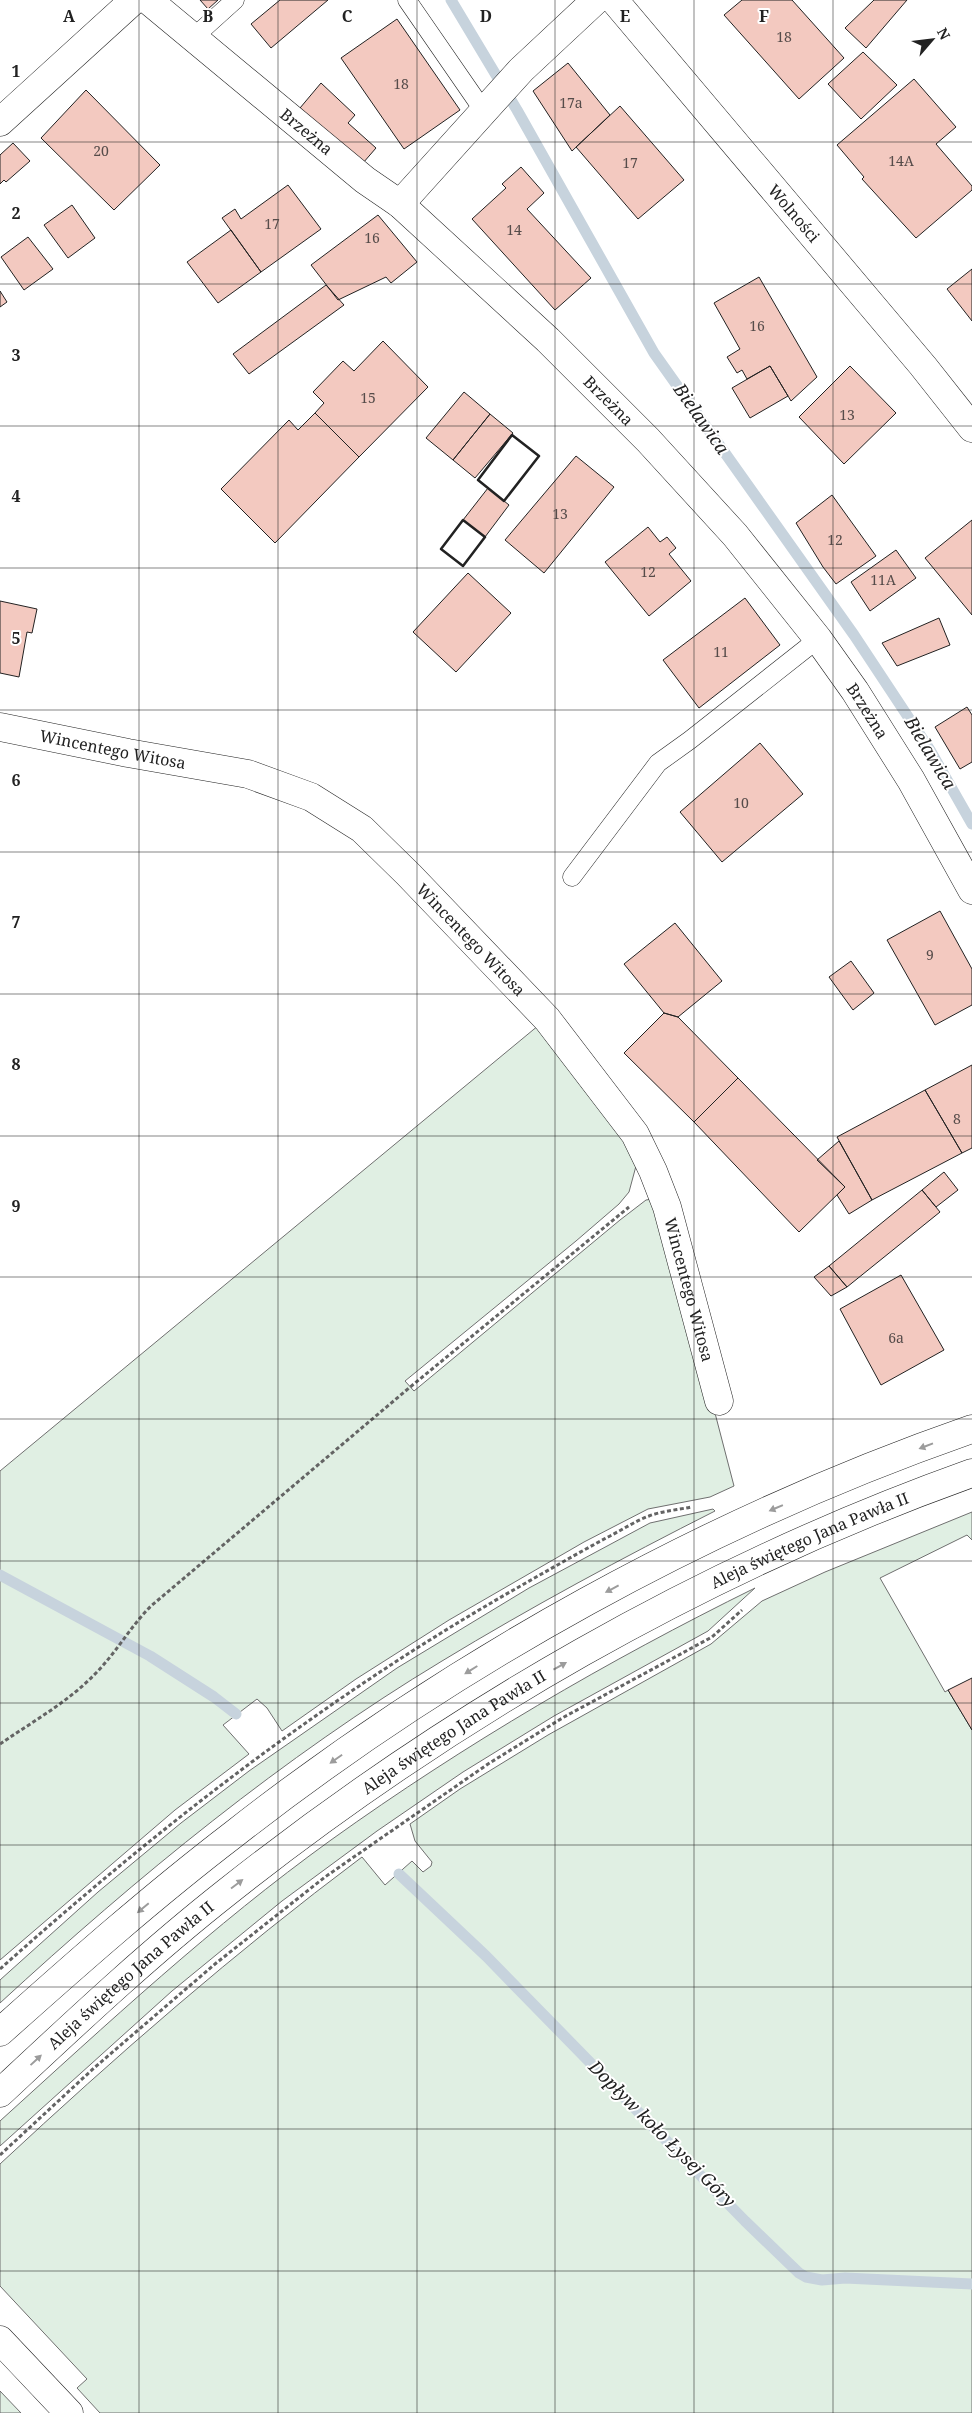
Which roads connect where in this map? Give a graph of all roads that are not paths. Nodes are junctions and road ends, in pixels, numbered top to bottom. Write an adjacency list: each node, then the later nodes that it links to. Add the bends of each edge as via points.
1 (134, 0): 9 (street)
2 (148, 0): 7 (street, Brzeżna)
3 (235, 0): 7 (lane)
4 (407, 0): 8 (lane)
5 (596, 0): 8 (street, via 521,70)
6 (614, 0): 11 (street, Wolności)
7 (194, 37): 10 (street, Brzeżna, via 365,180)
8 (488, 106): 10 (street)
9 (0, 122)
10 (400, 204): 12 (street, Brzeżna, via 548,340 648,440 735,535)
11 (972, 428)
12 (818, 639): 14 (lane, via 658,763); 15 (street, Brzeżna, via 882,732)
13 (0, 727): 16 (street, Wincentego Witosa, via 248,774 306,795 352,822 403,869 547,1020 635,1134 658,1183 678,1245)
14 (572, 877)
15 (972, 890)
16 (719, 1401)
17 (972, 1429): 19 (street, one-way to 19, via 815,1491 655,1566 545,1626 442,1688 322,1769 235,1833 110,1935)
18 (972, 1473): 20 (street, Aleja świętego Jana Pawła II, one-way to 18, via 101,1998 212,1903 302,1834 420,1752 530,1683 645,1618 874,1510)
19 (0, 2032)
20 (0, 2093)
21 (0, 2340): 22 (street)
22 (69, 2413)

